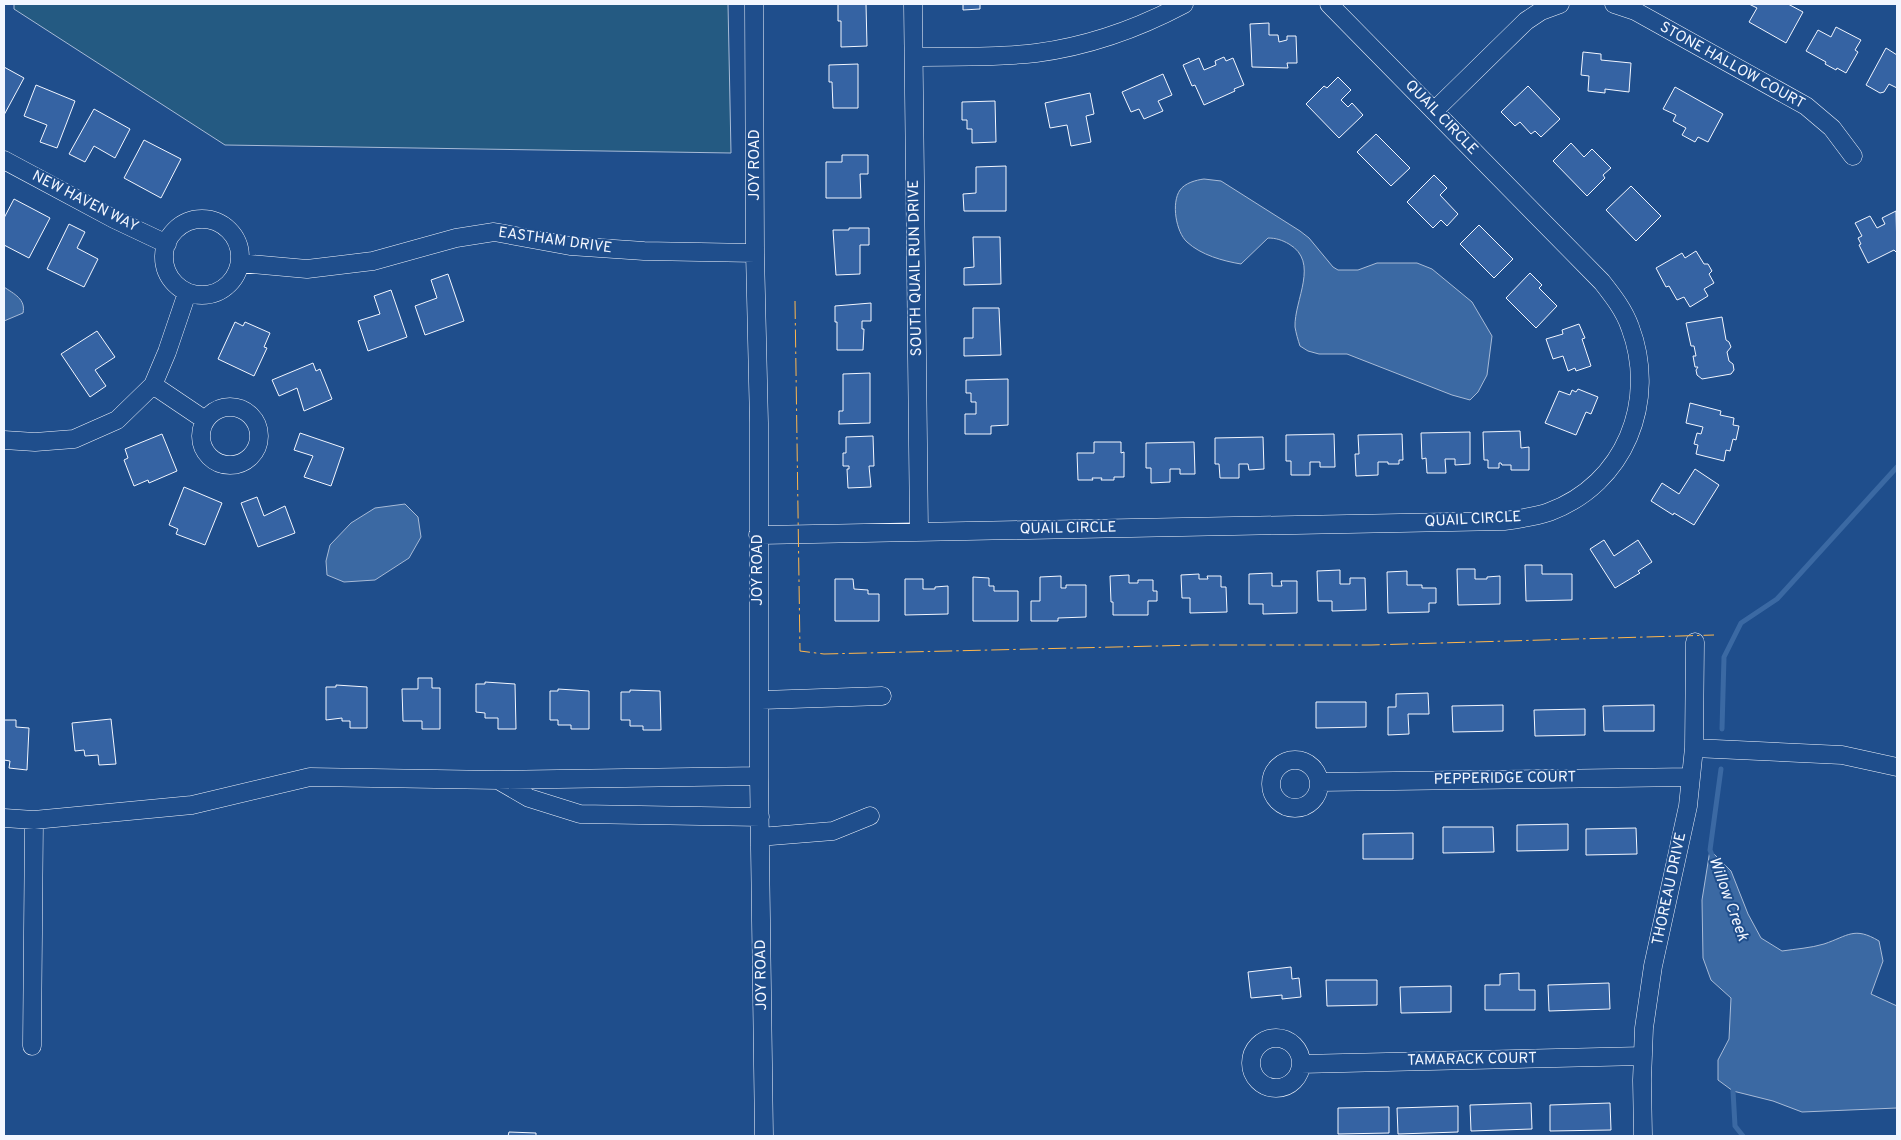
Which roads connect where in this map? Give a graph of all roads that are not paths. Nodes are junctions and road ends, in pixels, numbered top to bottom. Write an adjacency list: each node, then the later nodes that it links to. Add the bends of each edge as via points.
1 (754, 4): 12 (street, JOY ROAD)
2 (913, 4): 7 (street, SOUTH QUAIL RUN DRIVE)
3 (1184, 4): 7 (street, via 1117,35 1076,46 1027,54)
4 (1329, 4): 8 (street, QUAIL CIRCLE)
5 (1560, 4): 8 (street, via 1526,21)
6 (1622, 5): 9 (street, STONE HALLOW COURT, via 1806,106 1832,128)
7 (914, 57): 18 (street, SOUTH QUAIL RUN DRIVE)
8 (1434, 111): 18 (street, QUAIL CIRCLE, via 1602,282 1630,325 1640,370 1638,410 1622,450 1591,488 1549,512 1504,520)
9 (1853, 156)
10 (4, 160): 11 (street, NEW HAVEN WAY)
11 (167, 244): 13 (street, via 175,230 189,222 204,219 220,223 232,233 239,247); 14 (street, via 164,258 167,272 175,284)
12 (755, 253): 13 (street, EASTHAM DRIVE, via 570,246 494,232 456,238 373,261 307,269); 19 (street, JOY ROAD)
13 (240, 263): 14 (street, via 236,276 227,287 201,296)
14 (187, 292): 15 (street)
15 (153, 385): 16 (street); 17 (street, via 117,420 74,439)
16 (205, 420)
17 (4, 440)
18 (918, 532): 19 (street, QUAIL CIRCLE)
19 (758, 535): 22 (street, JOY ROAD)
20 (1695, 642): 23 (street, THOREAU DRIVE)
21 (882, 696): 22 (street)
22 (759, 700): 25 (street, JOY ROAD)
23 (1694, 748): 24 (street, via 1842,755); 26 (street, THOREAU DRIVE)
24 (1897, 767)
25 (759, 776): 27 (street); 29 (street, JOY ROAD)
26 (1691, 777): 28 (street, PEPPERIDGE COURT); 35 (street, THOREAU DRIVE, via 1688,806 1653,966)
27 (498, 780): 29 (street, via 529,798 580,814); 32 (street, via 310,778 192,805)
28 (1320, 782)
29 (760, 816): 33 (street, JOY ROAD)
30 (870, 816): 33 (street, via 833,831)
31 (4, 818): 32 (street)
32 (34, 820): 34 (street)
33 (760, 837): 37 (street, JOY ROAD)
34 (32, 1046)
35 (1643, 1056): 36 (street, TAMARACK COURT); 38 (street, THOREAU DRIVE)
36 (1300, 1064)
37 (764, 1136)
38 (1643, 1136)

